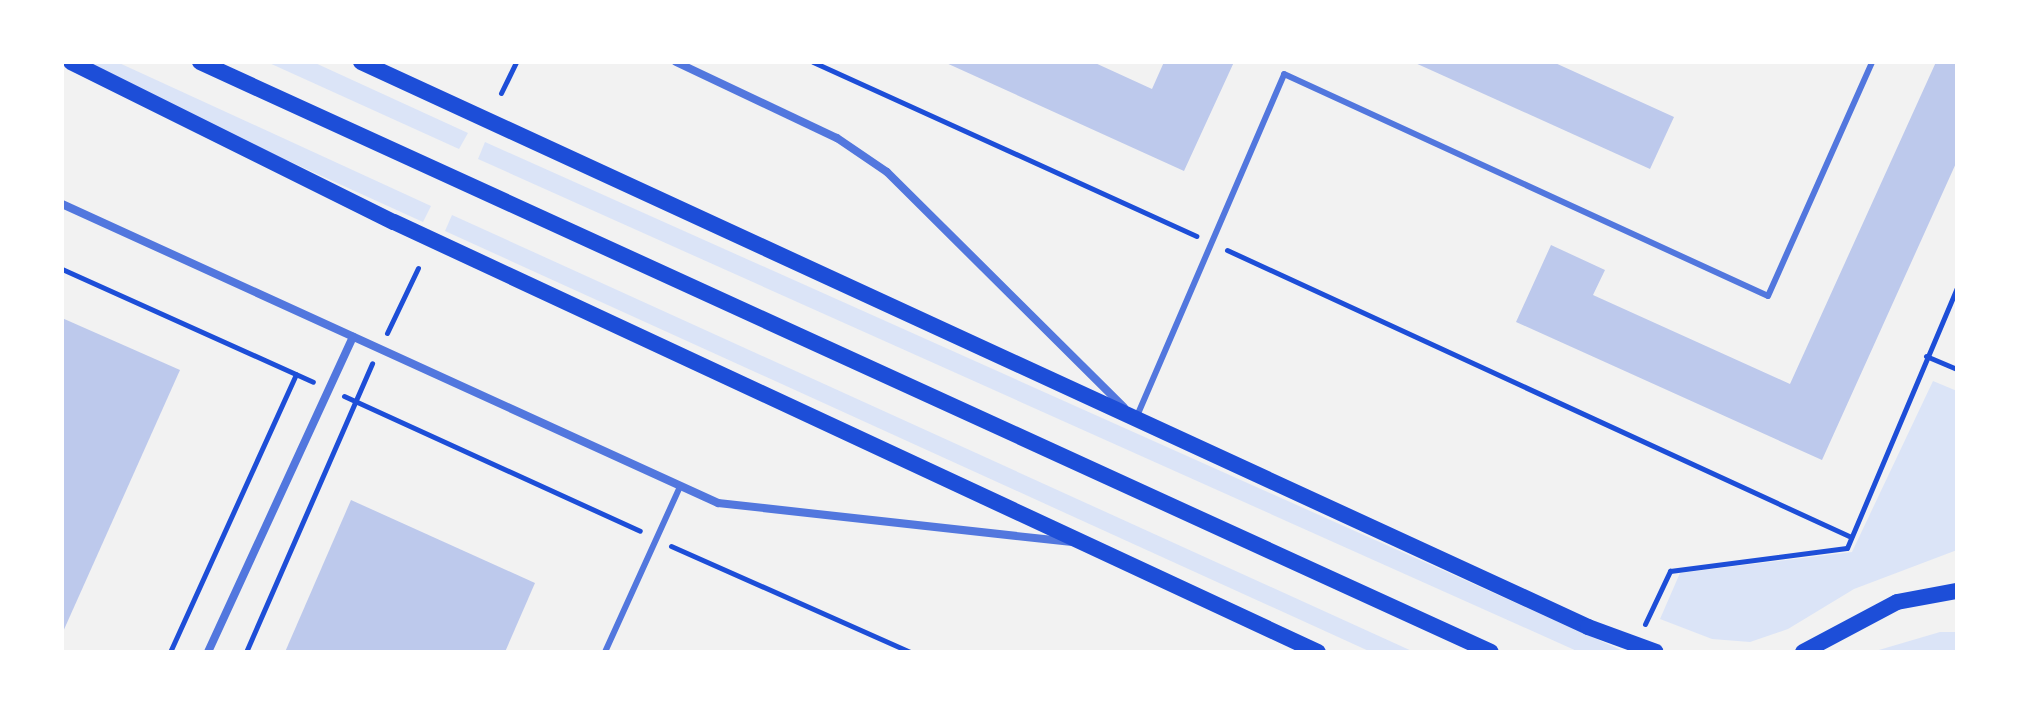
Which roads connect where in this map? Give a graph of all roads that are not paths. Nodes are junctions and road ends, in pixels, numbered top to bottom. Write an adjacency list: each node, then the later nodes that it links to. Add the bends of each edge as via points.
1 (71, 62): 10 (main road)
2 (200, 62): 15 (main road)
3 (361, 62): 8 (main road)
4 (676, 62): 8 (street, via 837,138 887,172)
5 (1872, 62): 8 (lane, via 1768,296 1284,74)
6 (62, 204): 7 (street)
7 (353, 337): 9 (street); 12 (street)
8 (1135, 420): 16 (main road)
9 (679, 489): 10 (street, via 718,503); 13 (lane)
10 (1082, 544): 14 (main road)
11 (1956, 590): 17 (main road, via 1897,602)
12 (208, 652)
13 (605, 652)
14 (1318, 652)
15 (1491, 652)
16 (1656, 652)
17 (1802, 652)

